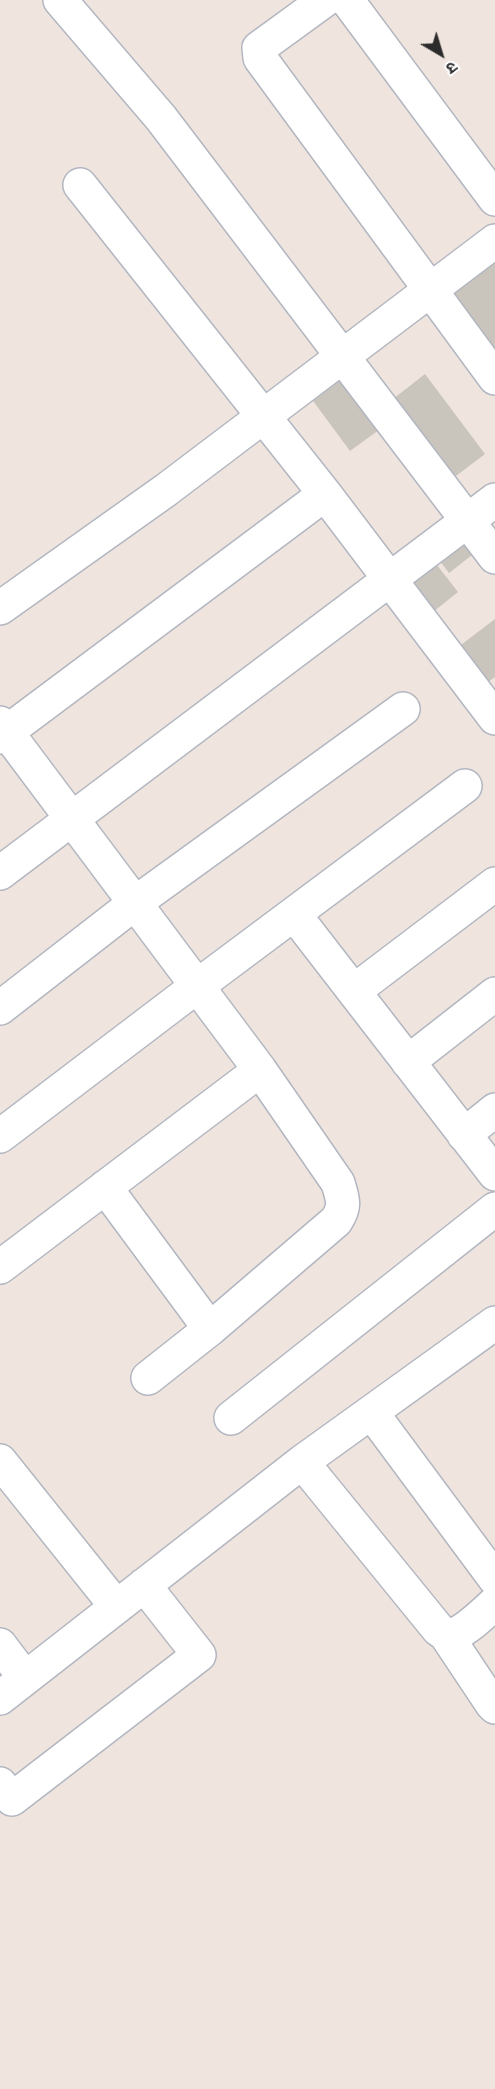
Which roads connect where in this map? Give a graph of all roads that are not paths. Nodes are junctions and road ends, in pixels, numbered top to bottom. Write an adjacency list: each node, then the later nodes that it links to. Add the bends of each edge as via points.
1 (60, 0): 8 (street, via 161,118)
2 (325, 0): 7 (street, via 259,48 260,58)
3 (347, 0): 5 (street)
4 (80, 185): 10 (street)
5 (495, 199)
6 (495, 241): 7 (street)
7 (431, 290): 8 (street); 9 (street)
8 (343, 355): 10 (street); 13 (street)
9 (495, 378)
10 (264, 416): 11 (street); 16 (street)
11 (325, 494): 15 (street); 19 (street)
12 (495, 500): 13 (street)
13 (469, 521): 14 (street); 15 (street)
14 (495, 557)
15 (389, 579): 18 (street); 21 (street)
16 (0, 608)
17 (403, 709): 24 (street)
18 (495, 718)
19 (2, 730): 21 (street)
20 (465, 786): 25 (street)
21 (72, 820): 22 (street); 24 (street)
22 (0, 873)
23 (495, 884): 27 (street)
24 (135, 903): 26 (street); 29 (street)
25 (294, 914): 26 (street); 27 (street)
26 (196, 987): 31 (street); 34 (street)
27 (354, 992): 30 (street)
28 (495, 994): 30 (street)
29 (0, 1008)
30 (408, 1062): 33 (street)
31 (260, 1070): 36 (street); 40 (street, via 338,1183 343,1208 336,1221)
32 (495, 1110): 33 (street)
33 (464, 1135): 35 (street)
34 (0, 1136)
35 (495, 1174)
36 (105, 1187): 38 (street); 40 (street)
37 (495, 1209): 43 (street)
38 (0, 1267)
39 (495, 1323): 42 (street)
40 (210, 1329): 41 (street)
41 (148, 1378)
42 (372, 1413): 45 (street); 46 (street)
43 (231, 1418)
44 (0, 1461): 49 (street)
45 (302, 1462): 47 (street); 50 (street)
46 (495, 1579)
47 (144, 1585): 49 (street); 55 (street, via 199,1655 12,1799)
48 (495, 1603): 50 (street, via 462,1630)
49 (116, 1606): 52 (street)
50 (446, 1635): 54 (street)
51 (0, 1645): 52 (street)
52 (25, 1678): 53 (street)
53 (0, 1698)
54 (495, 1707)
55 (0, 1784)

